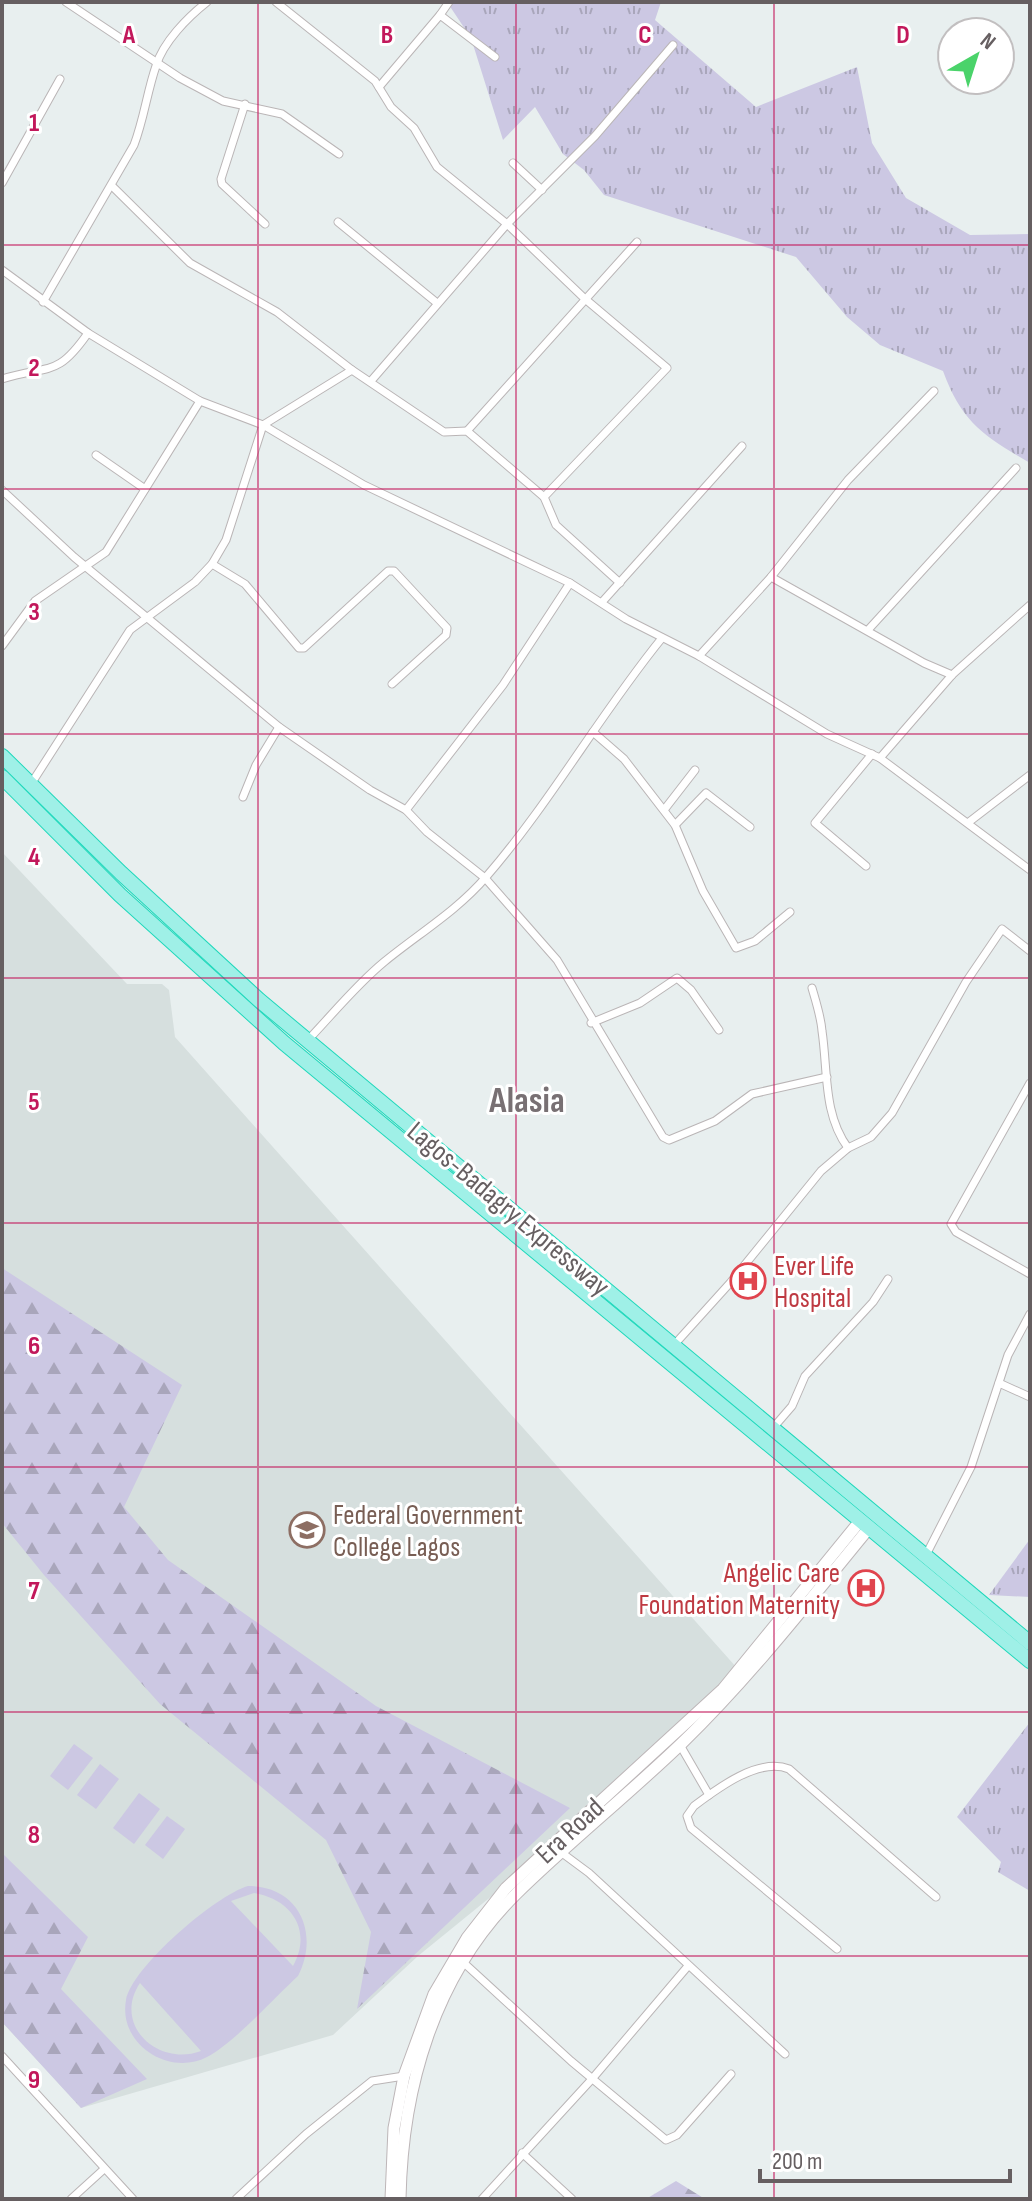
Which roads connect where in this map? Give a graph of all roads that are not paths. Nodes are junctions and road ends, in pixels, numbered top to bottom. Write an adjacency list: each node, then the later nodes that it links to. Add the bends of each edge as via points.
1 (66, 2): 8 (street)
2 (207, 2): 8 (street, via 190,16)
3 (276, 2): 10 (street)
4 (449, 2): 5 (street)
5 (440, 15): 7 (street); 10 (street)
6 (673, 45): 16 (street)
7 (495, 57)
8 (157, 62): 11 (street, via 223,101); 15 (street, via 144,119)
9 (60, 79): 14 (street)
10 (379, 87): 19 (street, via 414,128 437,167)
11 (245, 104): 12 (street, via 282,114); 18 (street, via 221,179)
12 (339, 154)
13 (513, 163): 16 (street)
14 (2, 183)
15 (112, 186): 23 (street); 26 (street, via 190,263 277,312)
16 (542, 190): 19 (street)
17 (338, 222): 24 (street)
18 (265, 224)
19 (507, 224): 22 (street); 24 (street)
20 (637, 242): 22 (street)
21 (2, 270): 23 (street)
22 (584, 298): 32 (street); 38 (street, via 667,368)
23 (43, 302): 25 (street)
24 (437, 303): 28 (street)
25 (88, 333): 27 (street, via 70,359 57,367); 30 (street)
26 (352, 370): 28 (street); 31 (street)
27 (2, 379)
28 (371, 381): 32 (street, via 444,432)
29 (934, 391): 41 (street, via 848,480)
30 (200, 401): 31 (street); 36 (street)
31 (263, 425): 39 (street, via 226,540); 42 (street, via 364,485)
32 (467, 431): 38 (street)
33 (742, 446): 43 (street)
34 (96, 455): 36 (street)
35 (1016, 468): 47 (street)
36 (145, 489): 40 (street, via 106,552)
37 (2, 490): 40 (street)
38 (544, 497): 43 (street, via 556,525)
39 (212, 564): 46 (street); 52 (street, via 245,584 299,648 394,571 447,628 446,635)
40 (86, 565): 46 (street); 49 (street, via 35,601)
41 (771, 577): 47 (street); 50 (street)
42 (570, 583): 44 (street); 62 (street, via 503,685)
43 (620, 583): 44 (street)
44 (603, 601): 48 (street)
45 (1030, 605): 51 (street)
46 (145, 616): 53 (street); 60 (street, via 106,664)
47 (868, 630): 51 (street)
48 (662, 638): 50 (street); 54 (street, via 618,691)
49 (2, 646)
50 (699, 656): 56 (street, via 827,734)
51 (952, 675): 56 (street)
52 (392, 684)
53 (279, 727): 61 (street); 62 (street)
54 (593, 732): 63 (street, via 624,759); 69 (street)
55 (2, 756): 60 (highway, Lagos-Badagry Expressway)
56 (876, 756): 64 (street); 67 (street, via 815,823)
57 (695, 770): 63 (street)
58 (1030, 775): 64 (street)
59 (2, 777): 86 (highway, Lagos-Badagry Expressway, via 131,906 284,1043)
60 (30, 786): 75 (highway, Lagos-Badagry Expressway, via 219,966)
61 (243, 797)
62 (406, 810): 69 (street)
63 (664, 810): 65 (street)
64 (969, 822): 68 (street)
65 (675, 825): 66 (street, via 706,793); 70 (street, via 703,891 736,948 755,941)
66 (750, 827)
67 (866, 866)
68 (1030, 870)
69 (485, 878): 73 (street, via 557,960); 75 (street, via 381,964)
70 (790, 912)
71 (1030, 951): 78 (street, via 1002,929 892,1113 871,1137)
72 (812, 988): 76 (street)
73 (591, 1023): 74 (street, via 640,1003 677,978); 76 (street, via 669,1140 715,1121 752,1094)
74 (719, 1030)
75 (307, 1041): 82 (highway, Lagos-Badagry Expressway)
76 (827, 1077): 78 (street, via 834,1126)
77 (1030, 1083): 79 (street, via 951,1224 956,1232)
78 (848, 1148): 82 (street, via 821,1171)
79 (1030, 1274)
80 (888, 1279): 85 (street, via 805,1376 792,1406)
81 (1030, 1314): 83 (street)
82 (674, 1345): 85 (highway, Lagos-Badagry Expressway)
83 (999, 1383): 84 (street); 87 (street, via 971,1467)
84 (1030, 1397)
85 (772, 1428): 87 (highway, Lagos-Badagry Expressway)
86 (865, 1524): 89 (highway, Lagos-Badagry Expressway); 90 (main road, via 751,1672); 97 (main road, Era Road, via 723,1689 492,1904 453,1960)
87 (925, 1557): 88 (highway, Lagos-Badagry Expressway)
88 (1030, 1643)
89 (1030, 1661)
90 (680, 1745): 91 (street); 92 (main road)
91 (709, 1795): 93 (street, via 758,1768 776,1764 789,1769); 94 (street, via 687,1816 691,1828)
92 (562, 1853): 95 (main road, via 514,1896); 96 (street)
93 (936, 1897)
94 (837, 1949)
95 (464, 1963): 97 (main road); 102 (street)
96 (688, 1966): 98 (street); 102 (street)
97 (430, 2015): 101 (main road, Era Road); 109 (main road, via 406,2112)
98 (785, 2054)
99 (2, 2056): 104 (street)
100 (731, 2074): 102 (street, via 677,2135 666,2140)
101 (404, 2076): 107 (street, via 372,2081); 108 (main road, Era Road, via 395,2117)
102 (592, 2079): 103 (street)
103 (522, 2153): 110 (street); 111 (street)
104 (103, 2170): 105 (street); 106 (street)
105 (71, 2199)
106 (133, 2199)
107 (236, 2199)
108 (391, 2199)
109 (400, 2199)
110 (482, 2199)
111 (572, 2199)

